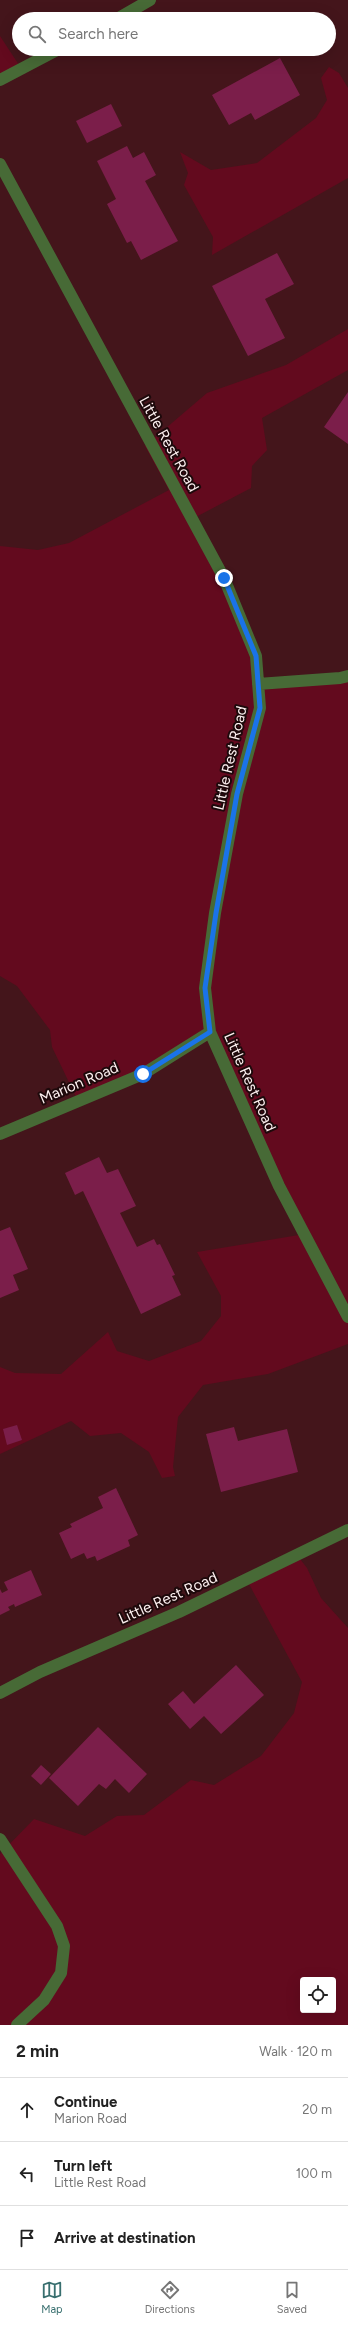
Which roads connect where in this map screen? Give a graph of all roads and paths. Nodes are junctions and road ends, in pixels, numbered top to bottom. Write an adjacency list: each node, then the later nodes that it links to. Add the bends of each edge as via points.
1 (150, 0): 2 (street)
2 (129, 12)
3 (46, 56): 4 (street)
4 (0, 80)
5 (0, 164): 7 (street, Little Rest Road, via 224,578 256,656)
6 (348, 676): 7 (street)
7 (258, 684): 8 (street, Little Rest Road, via 260,708 237,794 205,988)
8 (210, 1032): 9 (street, Marion Road, via 143,1074); 10 (street, Little Rest Road, via 279,1186)
9 (0, 1134)
10 (348, 1317)
11 (348, 1530): 12 (street, Little Rest Road, via 179,1612 40,1672)
12 (0, 1694)
13 (0, 1838): 14 (street, via 57,1926 64,1946 61,1973 44,2000)
14 (17, 2025)

